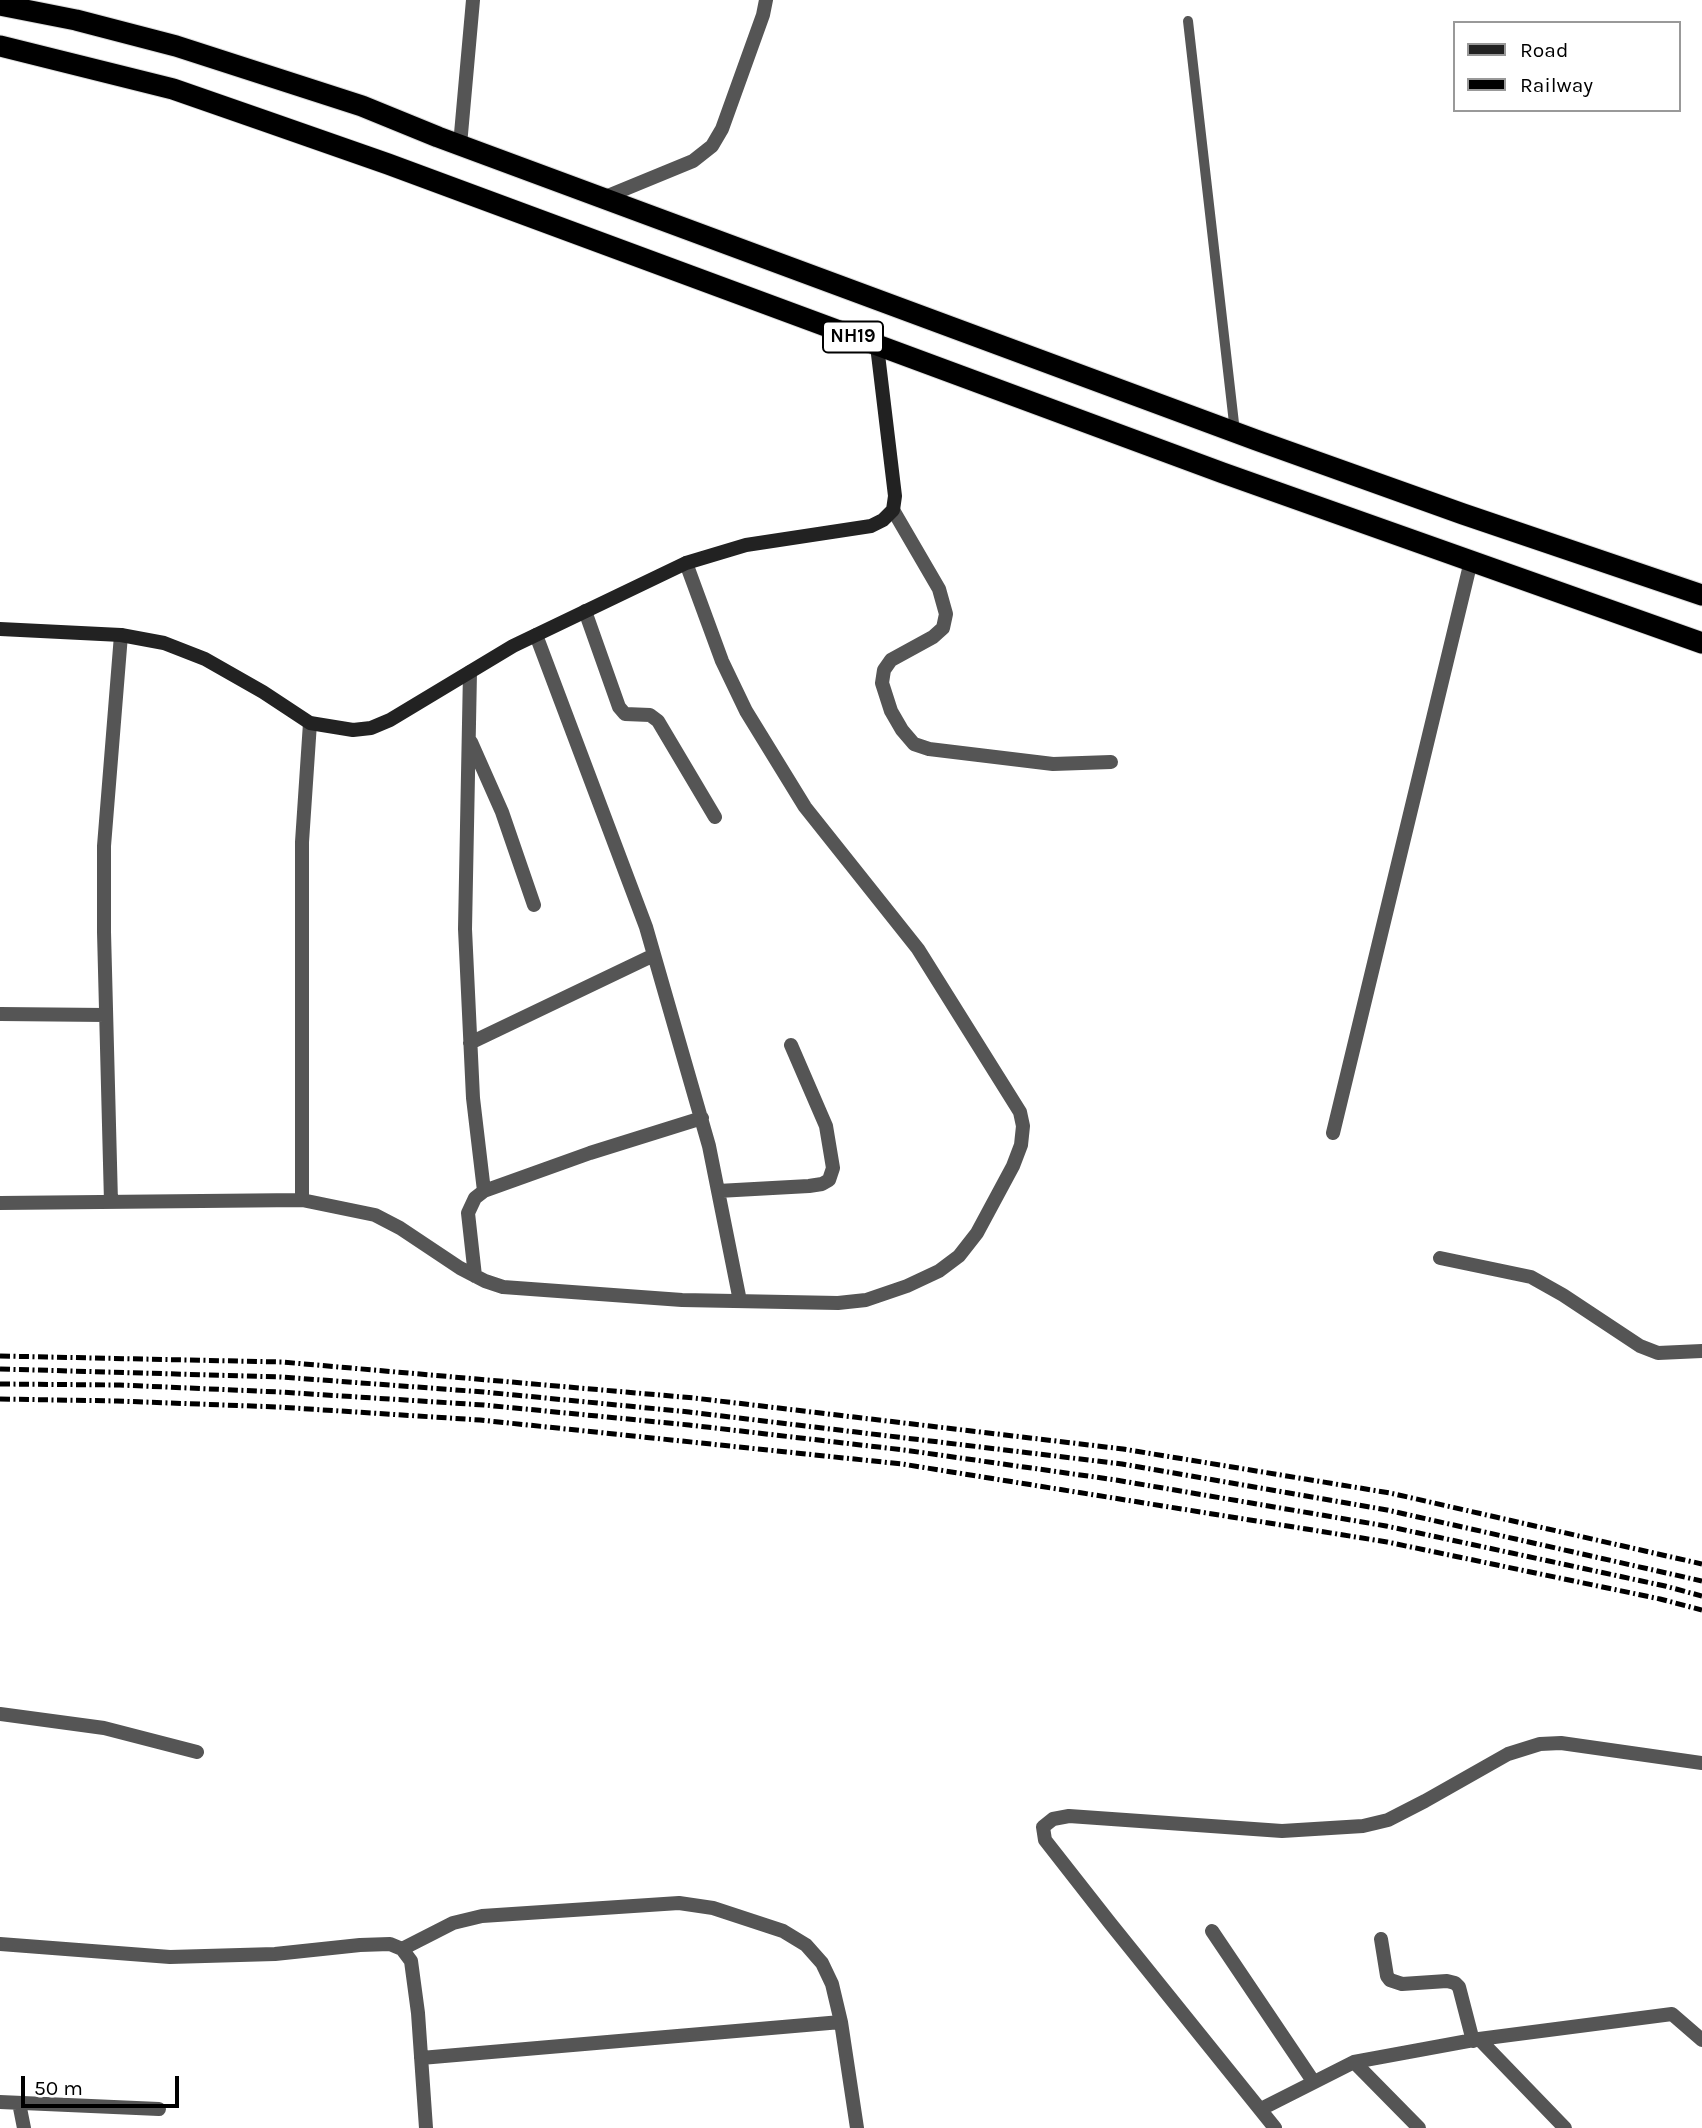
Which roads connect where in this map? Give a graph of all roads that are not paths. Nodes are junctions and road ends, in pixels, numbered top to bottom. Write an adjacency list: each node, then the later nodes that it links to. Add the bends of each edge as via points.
1 (473, 0): 6 (street)
2 (766, 0): 7 (street, via 712,146 693,161)
3 (0, 5): 6 (highway, NH19, via 188,50 362,106)
4 (1188, 21): 9 (lane)
5 (0, 46): 8 (highway, NH19, via 173,89)
6 (460, 145): 7 (highway, NH19)
7 (603, 198): 9 (highway, NH19)
8 (877, 346): 10 (street); 11 (highway, NH19)
9 (1235, 432): 13 (highway, NH19)
10 (893, 510): 12 (street, via 871,526 746,545); 22 (street, via 939,590 946,614 943,628 891,660 884,670 882,683 891,711 914,744 1053,764)
11 (1471, 561): 18 (highway, NH19); 31 (street)
12 (686, 563): 14 (street); 39 (street, via 746,711 805,807 918,949 1011,1095 1023,1126 1013,1166 977,1233 959,1256 939,1271 866,1300)
13 (1702, 596)
14 (585, 611): 17 (street); 23 (street, via 619,707 625,714 650,715 658,722)
15 (0, 629): 16 (street)
16 (121, 635): 20 (street, via 164,643 205,659); 27 (street, via 104,846)
17 (536, 635): 19 (street); 25 (street)
18 (1702, 643)
19 (470, 672): 20 (street, via 371,729); 21 (street)
20 (310, 723): 34 (street, via 302,842)
21 (469, 737): 24 (street, via 502,812); 28 (street, via 464,929)
22 (1111, 762)
23 (715, 817)
24 (534, 905)
25 (653, 955): 28 (street); 30 (street)
26 (0, 1014): 27 (street)
27 (106, 1015): 35 (street)
28 (470, 1042): 32 (street)
29 (792, 1045): 33 (street, via 826,1126 833,1168 829,1180 808,1186)
30 (702, 1118): 32 (street); 33 (street)
31 (1332, 1133)
32 (484, 1191): 38 (street, via 468,1213)
33 (718, 1191): 39 (street)
34 (302, 1200): 35 (street); 38 (street, via 375,1215)
35 (111, 1202): 36 (street)
36 (0, 1203)
37 (1440, 1258): 40 (street, via 1531,1277 1658,1353)
38 (475, 1276): 39 (street, via 503,1287)
39 (740, 1301)
40 (1702, 1351)
41 (0, 1714): 42 (street, via 104,1728)
42 (197, 1752)
43 (1702, 1763): 57 (street, via 1540,1744 1508,1754 1388,1820 1363,1826 1282,1831 1069,1816 1053,1819 1043,1827 1045,1840)
44 (1212, 1931): 53 (street)
45 (1381, 1939): 50 (street, via 1390,1980 1402,1984 1447,1981 1459,1987)
46 (0, 1944): 47 (street, via 170,1957 275,1954 360,1945 390,1944)
47 (402, 1949): 48 (street, via 453,1923 482,1916 679,1903 713,1908 783,1931 806,1945 832,1984); 51 (street, via 411,1961)
48 (841, 2022): 51 (street); 60 (street)
49 (1702, 2039): 50 (street, via 1672,2014)
50 (1476, 2040): 52 (street); 63 (street)
51 (421, 2058): 59 (street)
52 (1354, 2062): 53 (street); 62 (street)
53 (1313, 2081): 57 (street)
54 (0, 2102): 55 (street)
55 (19, 2103): 56 (street); 58 (street)
56 (159, 2109)
57 (1261, 2109): 61 (street)
58 (24, 2128)
59 (426, 2128)
60 (857, 2128)
61 (1275, 2128)
62 (1419, 2128)
63 (1565, 2128)

